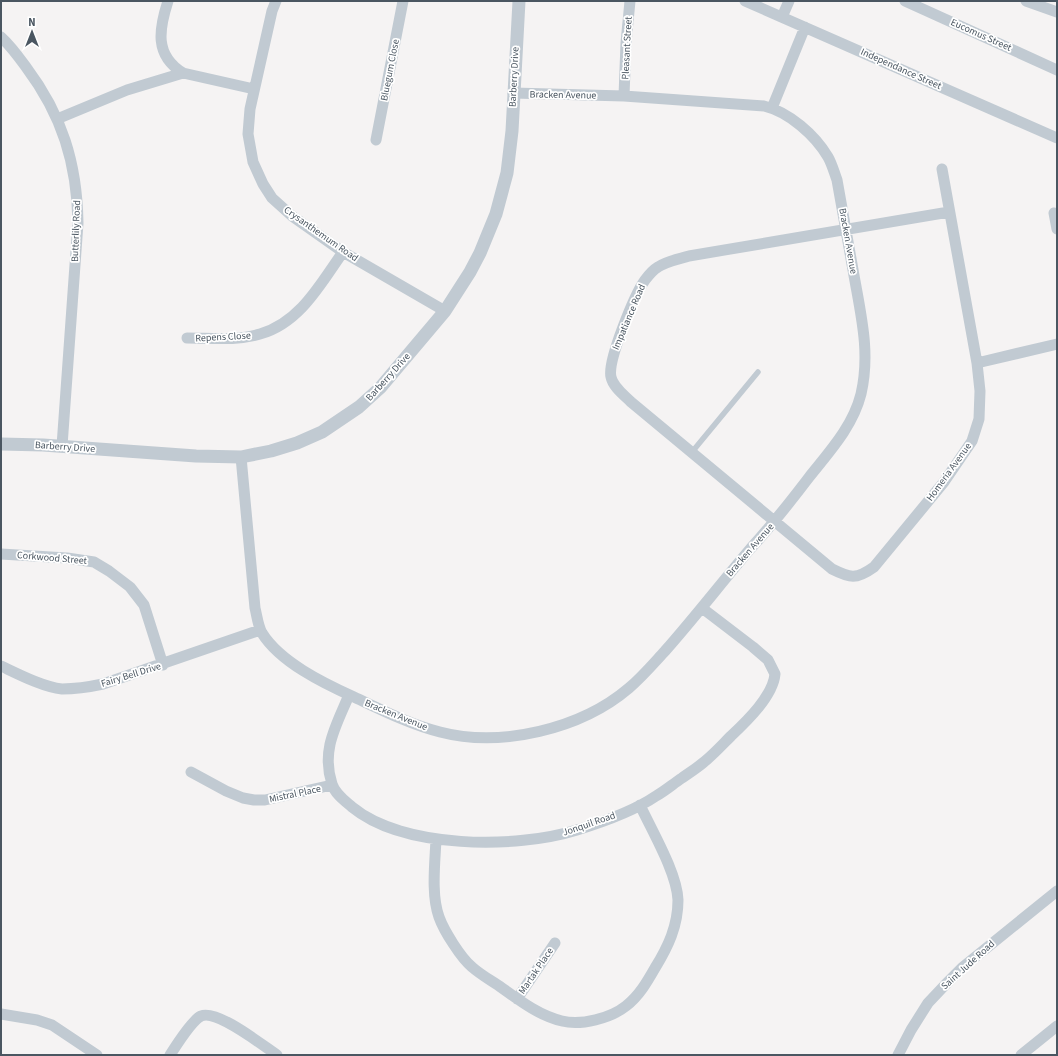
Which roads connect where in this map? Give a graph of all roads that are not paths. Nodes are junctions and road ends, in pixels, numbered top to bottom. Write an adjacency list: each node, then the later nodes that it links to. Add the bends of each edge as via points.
1 (168, 1): 15 (street, via 161,23 162,47 174,66)
2 (276, 1): 16 (street, Crysanthemum Road)
3 (403, 1): 22 (street, Bluegum Close)
4 (518, 1): 17 (street, Barberry Drive)
5 (630, 1): 18 (street, Pleasant Street)
6 (744, 1): 11 (street, Independance Street)
7 (789, 1): 11 (street)
8 (905, 1): 14 (street, Eucomus Street)
9 (1026, 1): 10 (street)
10 (1057, 12)
11 (782, 17): 12 (street, Independance Street)
12 (805, 27): 19 (street); 21 (street, Independance Street)
13 (1, 37): 20 (street, Butterlily Road, via 40,85)
14 (1057, 70)
15 (183, 73): 16 (street); 20 (street, via 127,90)
16 (254, 89): 28 (street, Crysanthemum Road, via 248,134 253,162 263,184 272,198 292,216)
17 (513, 93): 18 (street, Bracken Avenue); 29 (street, Barberry Drive, via 507,173 496,214 480,253)
18 (624, 96): 19 (street, Bracken Avenue)
19 (772, 108): 27 (street, Bracken Avenue, via 797,122 822,147 829,158 837,180)
20 (57, 119): 35 (street, Butterlily Road, via 64,134 71,162 78,204)
21 (1057, 138)
22 (376, 140)
23 (942, 169): 24 (street, Homeria Avenue)
24 (949, 212): 27 (street, Impatiance Road); 32 (street, Homeria Avenue)
25 (1054, 213): 26 (street)
26 (1057, 229)
27 (846, 230): 36 (street, Impatiance Road, via 689,256 657,267 645,280 614,352 610,367 611,378 615,387); 38 (street, Bracken Avenue, via 865,341 865,374 861,395 848,426)
28 (343, 252): 29 (street, Crysanthemum Road); 30 (street, Repens Close, via 307,303 275,328 241,338)
29 (445, 311): 37 (street, Barberry Drive, via 380,388 345,418 297,443)
30 (187, 338)
31 (1057, 344): 32 (street)
32 (977, 363): 38 (street, Homeria Avenue, via 979,419 972,441 944,482 874,567 863,575 846,576 832,569)
33 (758, 372): 36 (lane)
34 (1, 444): 35 (street, Barberry Drive)
35 (62, 446): 37 (street, Barberry Drive, via 196,456)
36 (692, 452): 38 (street, Impatiance Road)
37 (241, 456): 41 (street, Bracken Avenue, via 255,608)
38 (774, 521): 40 (street, Bracken Avenue)
39 (1, 554): 42 (street, Corkwood Street, via 94,562 109,571 130,588 144,605)
40 (702, 608): 44 (street, Bracken Avenue, via 628,689 608,704 585,716 550,729 520,735 463,736 407,722); 47 (street, Jonquil Road, via 768,660 775,674 774,680 771,689 748,718 704,763)
41 (260, 630): 42 (street, Fairy Bell Drive); 44 (street, Bracken Avenue, via 270,644 292,664)
42 (163, 665): 43 (street, Fairy Bell Drive, via 103,684 77,689 60,689 30,680)
43 (1, 666)
44 (349, 696): 46 (street, Jonquil Road, via 328,752)
45 (191, 772): 46 (street, Mistral Place, via 226,791 254,800 265,800)
46 (332, 785): 48 (street, Jonquil Road, via 341,798 361,815 391,828)
47 (640, 805): 48 (street, Jonquil Road, via 576,831 528,841 470,842); 51 (street, via 672,872 678,900 677,916 668,948 648,982 625,1007 590,1021 563,1021 535,1011)
48 (436, 839): 51 (street, via 435,896 438,916 447,935 471,967)
49 (1057, 891): 57 (street, Saint Jude Road, via 944,985 928,1003)
50 (555, 943): 51 (street, Martak Place)
51 (517, 999)
52 (1, 1014): 54 (street, via 52,1025)
53 (1057, 1026): 58 (street)
54 (97, 1055)
55 (170, 1055): 56 (street, via 195,1020 208,1015 226,1021)
56 (277, 1055)
57 (898, 1055)
58 (1021, 1055)

